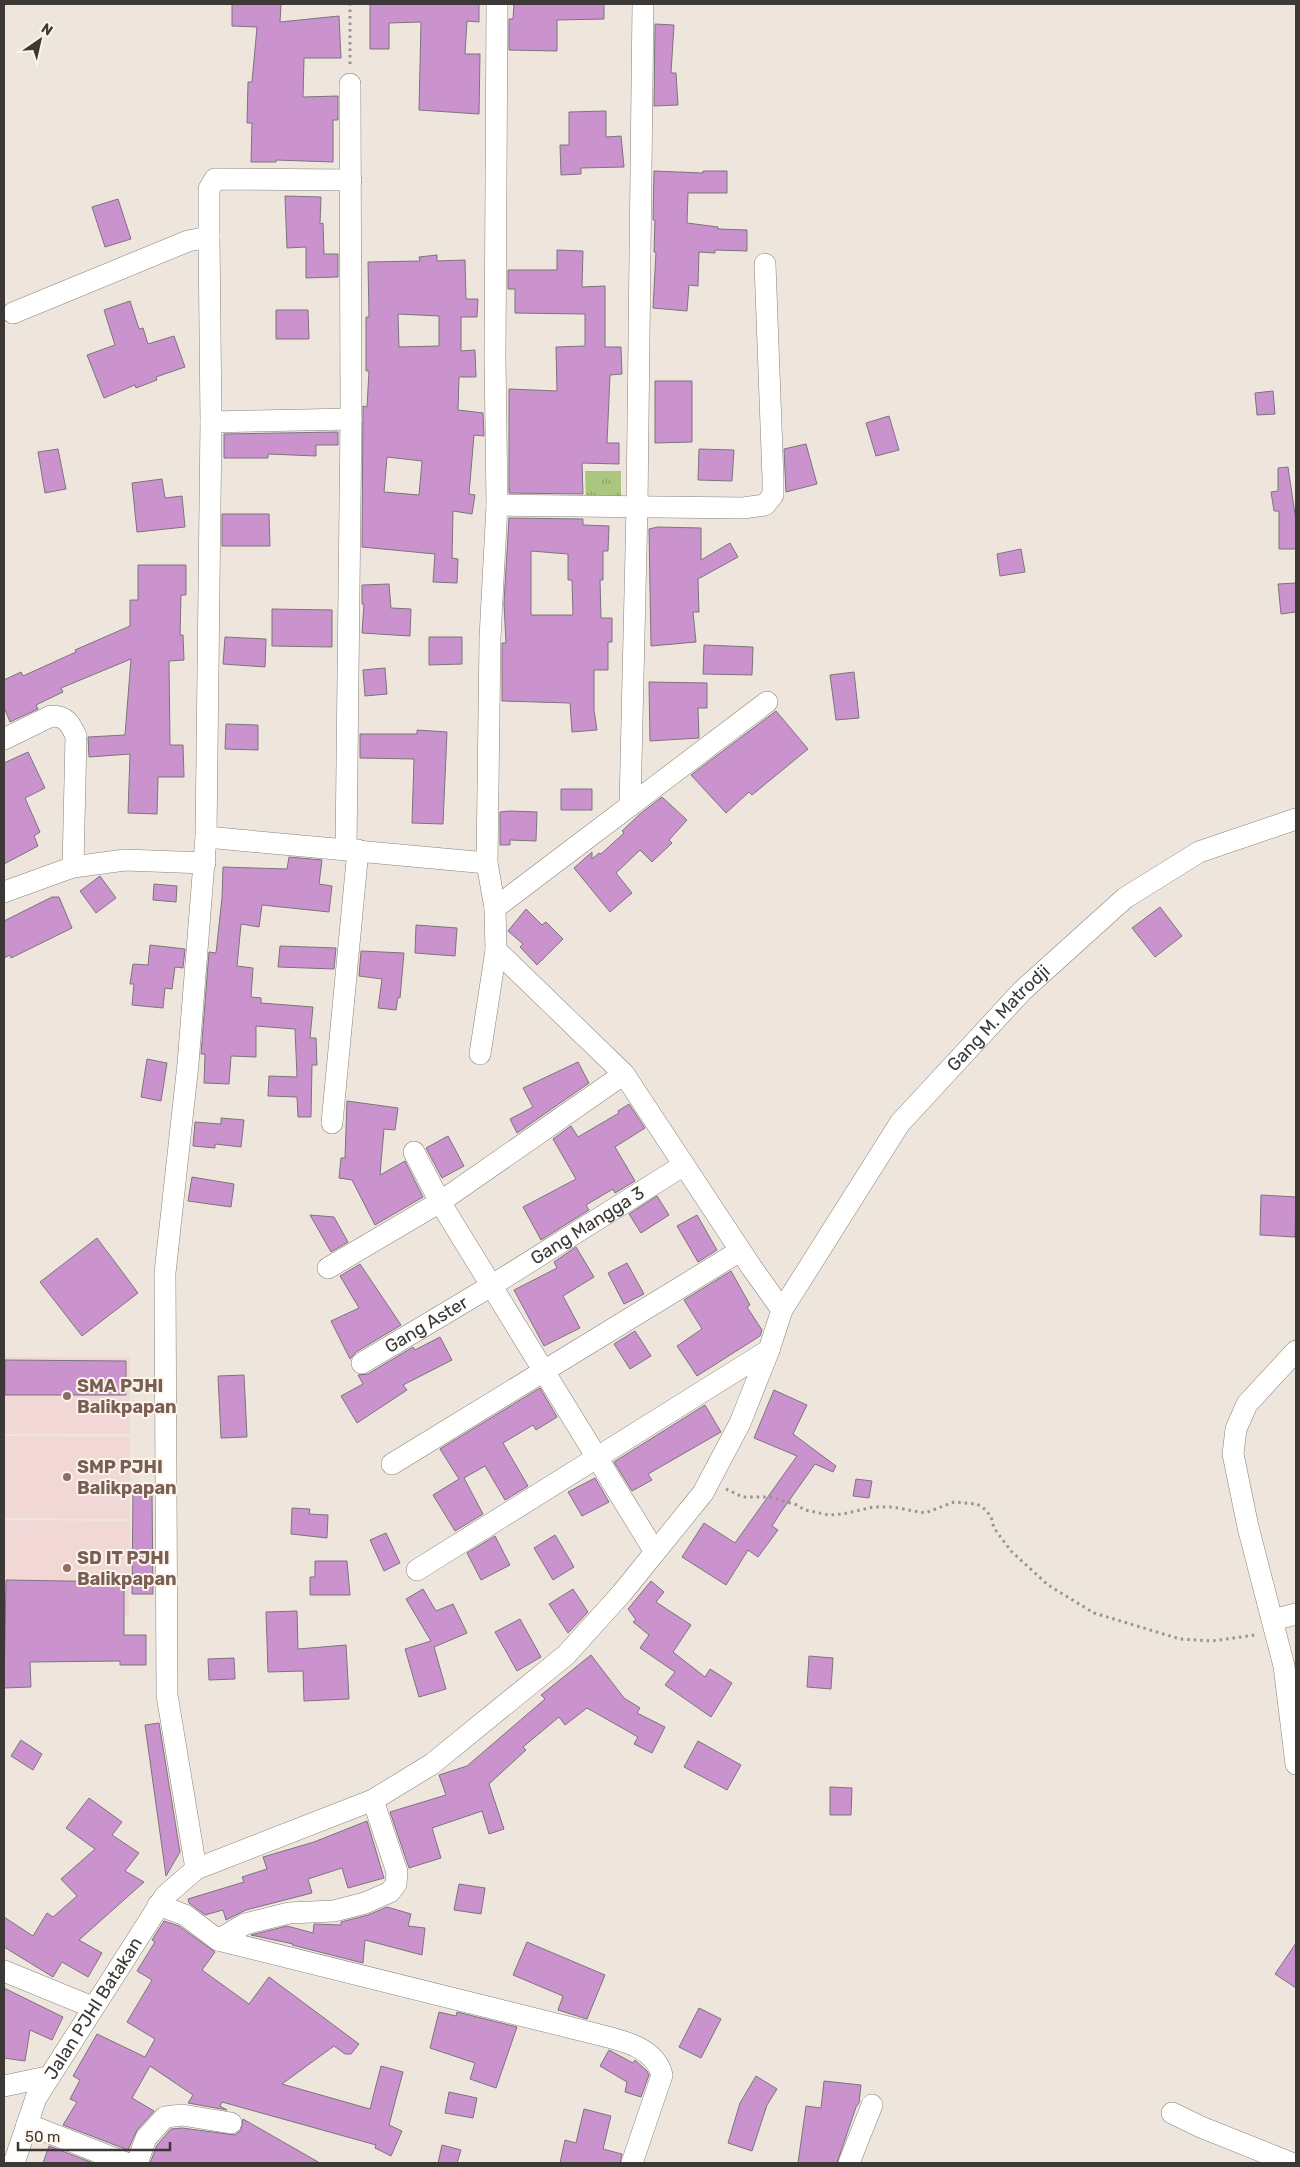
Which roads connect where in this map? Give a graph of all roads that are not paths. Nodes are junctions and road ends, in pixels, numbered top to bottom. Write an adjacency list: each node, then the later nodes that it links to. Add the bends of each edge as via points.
1 (497, 4): 10 (street)
2 (643, 4): 11 (street)
3 (350, 84): 4 (street)
4 (351, 180): 5 (street, via 216,179 209,189); 8 (street)
5 (209, 237): 7 (street, via 188,241); 9 (street)
6 (765, 264): 11 (street, via 772,495 765,505 743,508)
7 (13, 313)
8 (351, 419): 9 (street); 17 (street)
9 (211, 422): 16 (street)
10 (497, 505): 11 (street); 18 (street, via 490,638)
11 (637, 507): 14 (street)
12 (767, 702): 14 (street)
13 (4, 739): 20 (street, via 51,716 69,721 76,736)
14 (630, 806): 22 (street)
15 (1296, 819): 33 (street, Gang M. Matrodji, via 1199,852 1125,898 1022,991 900,1123)
16 (206, 837): 17 (street); 19 (street)
17 (352, 849): 18 (street); 26 (street)
18 (487, 862): 22 (street)
19 (205, 863): 20 (street, via 125,860); 47 (street, via 188,1064 165,1273 167,1695)
20 (74, 866): 21 (street)
21 (4, 892)
22 (495, 908): 23 (street)
23 (496, 950): 24 (street); 25 (street)
24 (480, 1054)
25 (624, 1074): 28 (street); 29 (street)
26 (332, 1124)
27 (414, 1152): 29 (street)
28 (684, 1165): 30 (street); 32 (street, Gang Mangga 3)
29 (440, 1202): 31 (street); 32 (street)
30 (740, 1252): 33 (street); 37 (street)
31 (328, 1268)
32 (491, 1286): 36 (street, Gang Aster); 37 (street)
33 (782, 1310): 34 (street, Gang M. Matrodji)
34 (769, 1350): 38 (street); 40 (street, Gang M. Matrodji, via 740,1423 710,1481 680,1525)
35 (1296, 1351): 43 (street, via 1247,1404 1236,1429 1233,1454)
36 (362, 1363)
37 (544, 1372): 38 (street); 39 (street)
38 (597, 1458): 40 (street); 41 (street)
39 (392, 1464)
40 (655, 1552): 46 (street, Jalan PJHI Batakan, via 566,1654 432,1764)
41 (417, 1570)
42 (1296, 1614): 43 (street)
43 (1274, 1625): 44 (street)
44 (1290, 1664): 45 (street)
45 (1296, 1764)
46 (373, 1800): 47 (street, Jalan PJHI Batakan); 49 (street, via 397,1872 396,1884 390,1892 366,1903 334,1911 289,1913 245,1924)
47 (196, 1869): 48 (street, Jalan PJHI Batakan)
48 (158, 1906): 49 (street, via 185,1915); 51 (street, Jalan PJHI Batakan)
49 (218, 1940): 61 (street, via 584,2031 651,2054 659,2063 662,2075)
50 (4, 1971): 51 (street)
51 (92, 2007): 52 (street, Jalan PJHI Batakan)
52 (48, 2077): 53 (street); 57 (street, Jalan PJHI Batakan)
53 (4, 2086)
54 (872, 2105): 62 (street)
55 (1172, 2113): 63 (street)
56 (231, 2123): 60 (street, via 182,2115 165,2117 146,2138)
57 (27, 2124): 58 (street, Jalan PJHI Batakan); 59 (street)
58 (14, 2163)
59 (126, 2163)
60 (137, 2163)
61 (632, 2163)
62 (849, 2163)
63 (1291, 2163)

